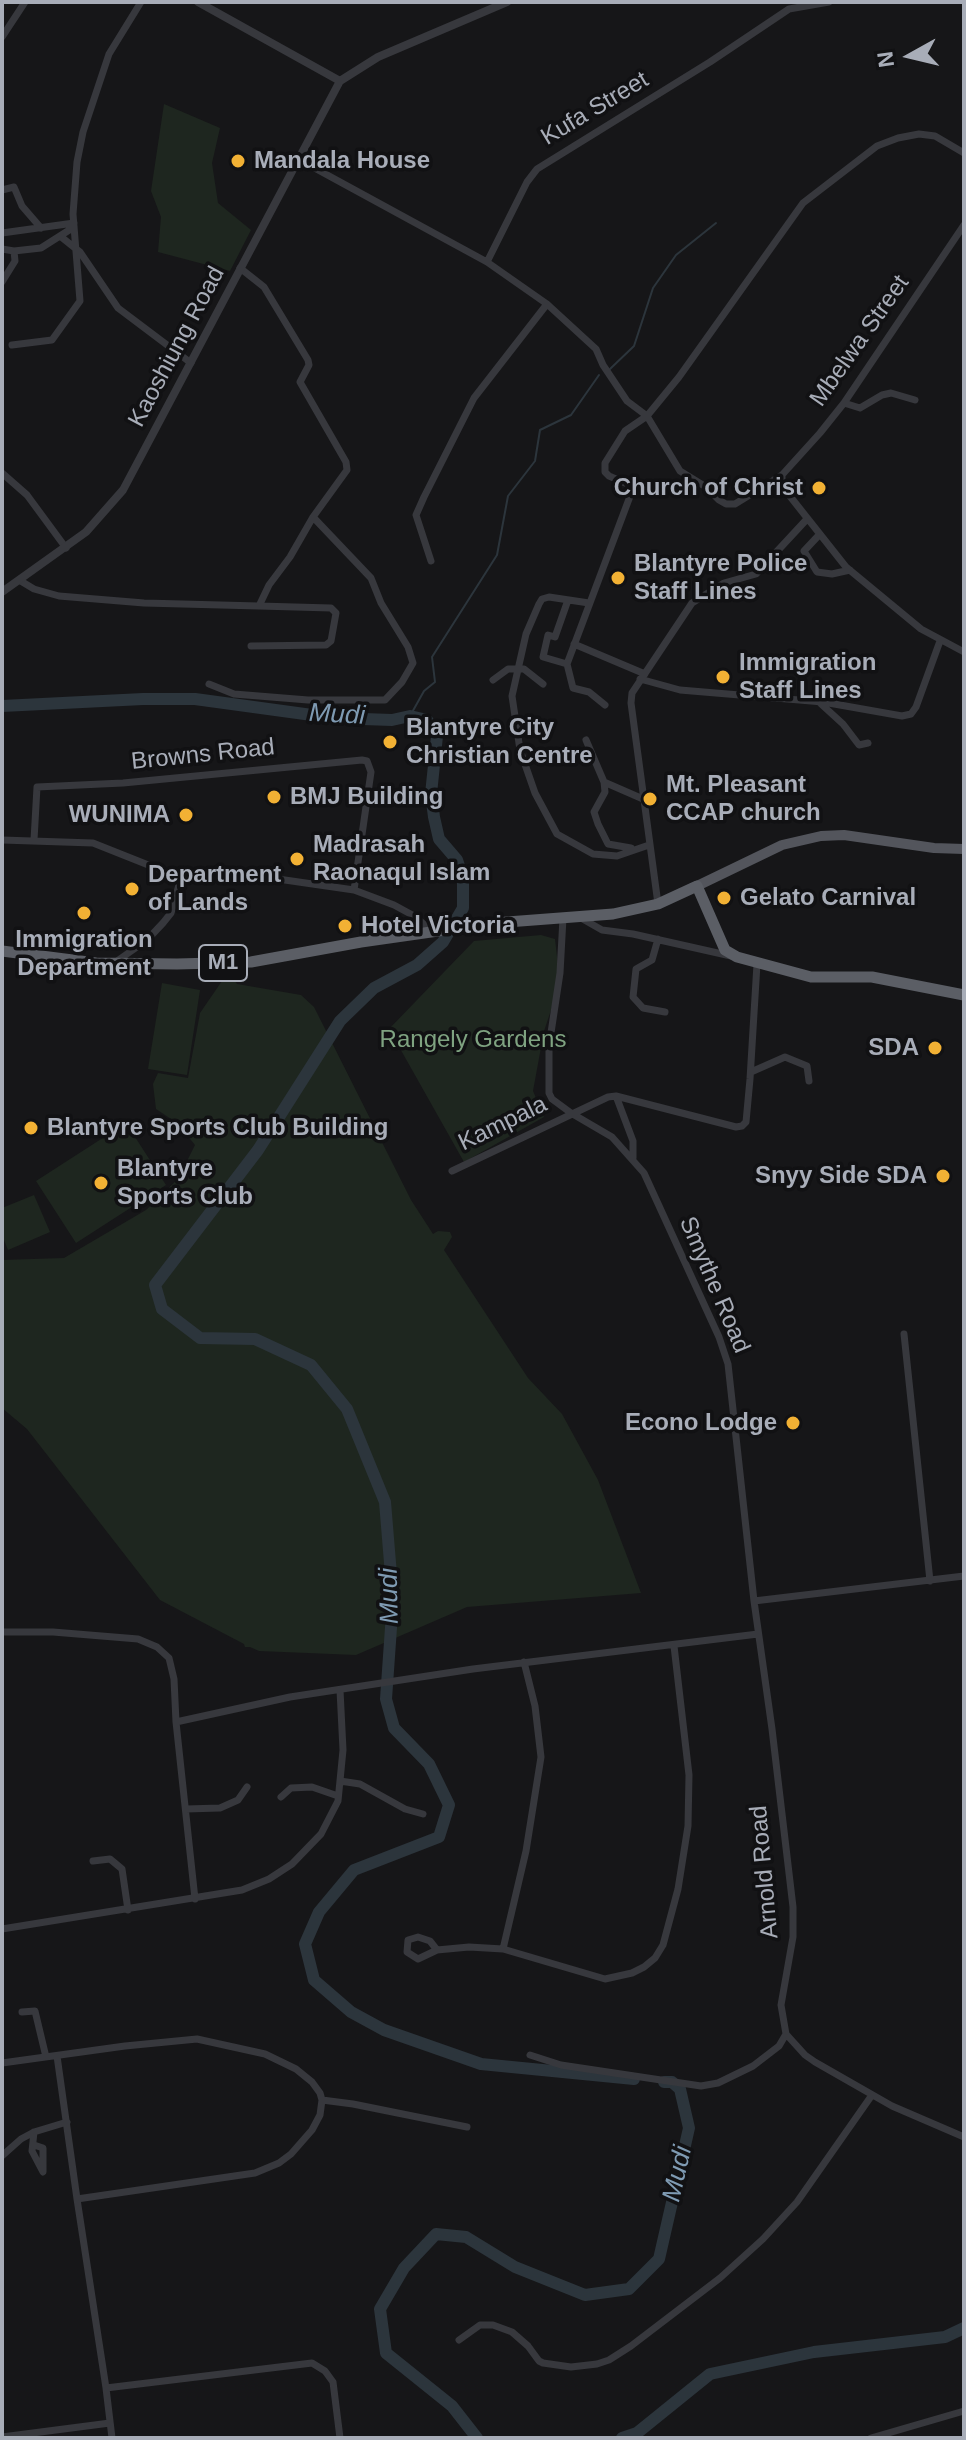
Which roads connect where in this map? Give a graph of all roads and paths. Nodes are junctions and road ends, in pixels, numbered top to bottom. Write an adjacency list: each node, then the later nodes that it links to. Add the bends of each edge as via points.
1 (25, 2): 6 (street)
2 (141, 2): 11 (street, via 116,39 87,117 77,162)
3 (198, 2): 7 (street)
4 (507, 2): 7 (street, via 378,57)
5 (829, 2): 19 (street, Kufa Street, via 789,9 549,159 527,182)
6 (2, 37)
7 (340, 81): 9 (street, Kaoshiung Road)
8 (964, 153): 27 (street, via 935,136 898,138 877,146 825,183 803,203)
9 (298, 159): 19 (street); 20 (street, Kaoshiung Road)
10 (2, 190): 13 (street, via 14,187)
11 (74, 225): 13 (street); 15 (street); 16 (street)
12 (964, 225): 26 (street, Mbelwa Street)
13 (41, 228): 14 (street)
14 (2, 233)
15 (60, 236): 16 (street); 18 (street, via 41,248)
16 (74, 245): 23 (street, via 81,294 74,312 52,340); 24 (street, via 118,308)
17 (2, 249): 18 (street)
18 (14, 251): 21 (street, via 15,261)
19 (487, 262): 22 (street)
20 (240, 268): 24 (street, Kaoshiung Road); 30 (street, via 264,287 308,360 300,382 346,462 347,470)
21 (2, 282)
22 (547, 304): 27 (street, via 596,349 627,401); 34 (street, via 474,398 424,497 416,515)
23 (12, 345)
24 (191, 363): 33 (street, Kaoshiung Road, via 123,490)
25 (915, 400): 26 (street, via 891,393 860,408)
26 (844, 403): 29 (street, Mbelwa Street)
27 (647, 416): 29 (street, Mbelwa Street, via 680,471 726,504 746,500); 39 (street, via 625,431 605,463 605,472 632,486 632,491)
28 (2, 473): 33 (street, via 27,495)
29 (782, 475): 31 (street, via 784,489)
30 (313, 517): 40 (street); 49 (street, via 371,578 413,663 402,682 385,700 234,694)
31 (807, 519): 32 (street); 47 (street, via 763,569 724,583 692,603)
32 (819, 535): 35 (street); 35 (street, via 804,551 817,572)
33 (66, 548): 36 (street, Kaoshiung Road)
34 (431, 561)
35 (850, 570): 41 (street)
36 (19, 580): 37 (street, Kaoshiung Road); 40 (street, via 59,596)
37 (2, 592)
38 (568, 600): 39 (street); 45 (street, via 555,637 548,635 543,657); 46 (street, via 542,599)
39 (589, 603): 42 (street)
40 (259, 606): 43 (street, via 331,608 336,613 331,641)
41 (940, 641): 44 (street); 51 (street, via 911,714 891,716)
42 (574, 644): 45 (street); 47 (street)
43 (251, 646)
44 (964, 652)
45 (567, 664): 52 (street, via 573,688)
46 (517, 669): 48 (street); 50 (street); 60 (street, via 512,696 520,750 546,817 557,834 593,854 617,856)
47 (642, 676): 51 (street, via 680,690); 56 (street, via 631,703)
48 (493, 680)
49 (209, 684)
50 (543, 684)
51 (819, 701): 54 (street, via 859,745)
52 (605, 705)
53 (586, 740): 55 (street)
54 (868, 743)
55 (604, 782): 56 (street); 60 (street, via 605,792 594,812 598,824 608,844)
56 (643, 799): 59 (street)
57 (2, 840): 58 (street)
58 (34, 840): 62 (street, via 105,845); 64 (street, Browns Road, via 37,787 367,761)
59 (649, 845): 60 (street); 65 (street)
60 (633, 849)
61 (964, 849): 63 (main road, via 821,836 782,845)
62 (181, 878): 64 (street, via 278,879); 72 (street, via 171,913 147,940)
63 (697, 886): 65 (highway, M1); 71 (highway, via 725,950)
64 (354, 890): 68 (street, via 394,905)
65 (658, 904): 66 (highway, M1)
66 (580, 917): 67 (highway, M1); 69 (street, via 602,930)
67 (563, 918): 68 (highway, M1); 79 (street, Smythe Road, via 547,1086 552,1099)
68 (437, 931): 72 (highway, M1, via 251,962)
69 (658, 939): 71 (street); 75 (street, via 652,960 636,969 633,997 643,1008)
70 (2, 951): 72 (highway, M1)
71 (737, 957): 73 (highway)
72 (114, 963)
73 (757, 964): 74 (highway, via 811,977 872,977); 76 (street)
74 (964, 995)
75 (665, 1012)
76 (751, 1072): 77 (street, via 785,1057 807,1066); 78 (street, via 742,1126)
77 (809, 1081)
78 (616, 1096): 79 (street, Kampala); 80 (street, via 633,1141)
79 (571, 1113): 80 (street, Smythe Road, via 612,1137); 81 (street, Kampala)
80 (633, 1158): 85 (street, Smythe Road, via 728,1364)
81 (452, 1171)
82 (904, 1334): 84 (street)
83 (964, 1576): 84 (street)
84 (930, 1581): 85 (street)
85 (754, 1601): 87 (street, Arnold Road)
86 (2, 1632): 91 (street, via 147,1641 164,1651 172,1665)
87 (758, 1634): 88 (street); 105 (street, Arnold Road, via 793,1907 781,2005)
88 (674, 1646): 89 (street); 102 (street, via 689,1799 678,1889 663,1945 644,1967 605,1979)
89 (524, 1662): 90 (street); 102 (street, via 541,1757)
90 (340, 1690): 91 (street); 92 (street)
91 (176, 1722): 96 (street)
92 (340, 1781): 94 (street); 97 (street, via 360,1784)
93 (247, 1787): 96 (street, via 238,1800 220,1808)
94 (338, 1796): 95 (street, via 312,1787 291,1788); 99 (street, via 321,1834 292,1864 242,1890)
95 (281, 1797)
96 (186, 1809): 99 (street)
97 (423, 1814)
98 (93, 1861): 100 (street, via 110,1859 122,1869)
99 (195, 1899): 100 (street)
100 (128, 1910): 101 (street)
101 (2, 1929)
102 (503, 1949): 103 (street)
103 (437, 1950)
104 (22, 2012): 108 (street, via 35,2011)
105 (786, 2034): 106 (street, via 753,2066 701,2086 561,2065); 110 (street, via 805,2055)
106 (530, 2055)
107 (57, 2056): 108 (street); 111 (street, via 197,2039 282,2061 312,2082); 112 (street)
108 (46, 2057): 109 (street)
109 (2, 2063)
110 (872, 2095): 115 (street); 119 (street, via 797,2202 763,2239 720,2278 609,2360 571,2367 543,2363 512,2332 493,2325 480,2325)
111 (322, 2100): 113 (street); 118 (street, via 320,2115 302,2143 279,2163 255,2173)
112 (67, 2122): 114 (street); 118 (street)
113 (467, 2127)
114 (34, 2132): 116 (street); 117 (street)
115 (964, 2137)
116 (34, 2145)
117 (2, 2156)
118 (77, 2199): 120 (street)
119 (459, 2340)
120 (106, 2388): 122 (street); 125 (street, via 312,2363 333,2382)
121 (964, 2411): 126 (street)
122 (110, 2423): 123 (street); 124 (street)
123 (2, 2437)
124 (112, 2438)
125 (340, 2438)
126 (871, 2438)

